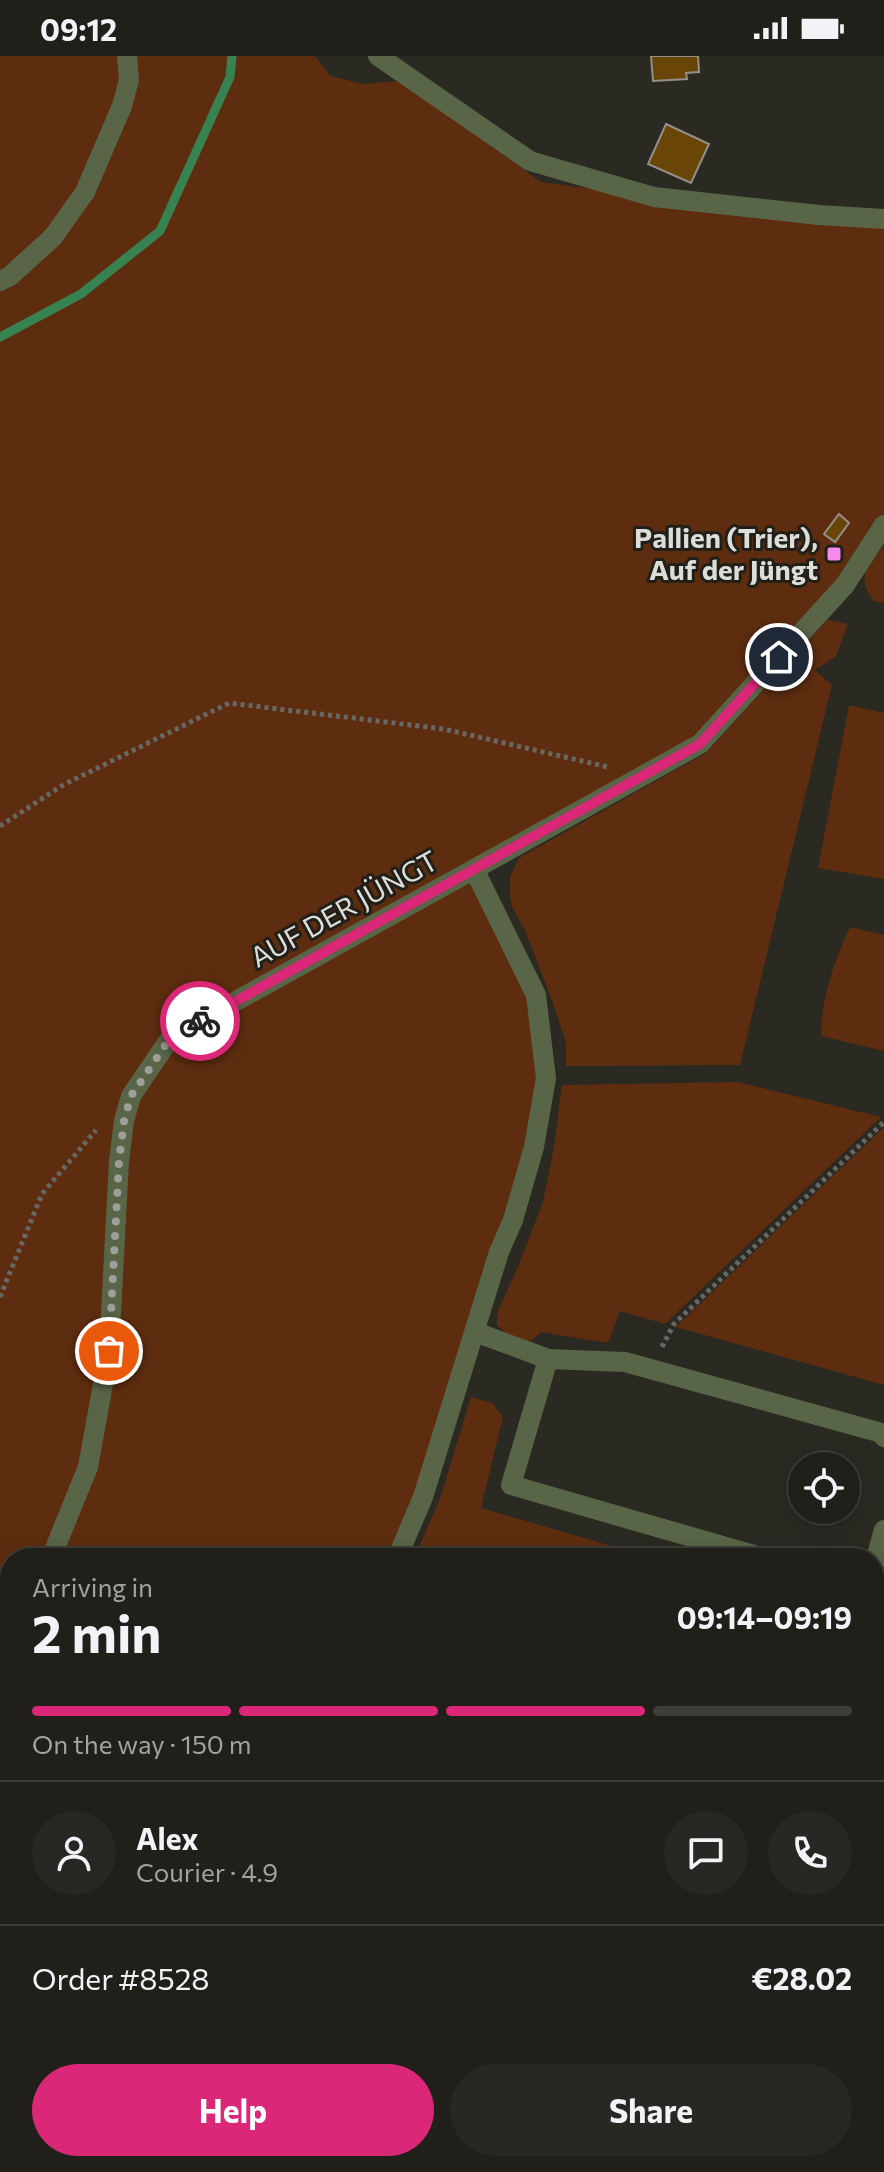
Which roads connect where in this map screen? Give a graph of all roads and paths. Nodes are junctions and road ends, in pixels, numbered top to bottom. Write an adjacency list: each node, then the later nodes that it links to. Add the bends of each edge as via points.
1 (127, 56): 4 (street, via 129,80 122,106 85,192 53,237)
2 (378, 56): 3 (street, via 530,161 654,197)
3 (884, 219)
4 (0, 281)
5 (884, 525): 6 (street, AUF DER JÜNGT, via 845,585 700,744)
6 (644, 775): 7 (path, via 444,729 229,703 63,785); 8 (street, AUF DER JÜNGT)
7 (0, 826)
8 (474, 869): 12 (street, AUF DER JÜNGT, via 536,995 546,1078 534,1147); 16 (street, AUF DER JÜNGT, via 171,1037 131,1096 119,1161 109,1351 88,1467)
9 (884, 1122): 14 (path, via 674,1324)
10 (100, 1126): 11 (path, via 42,1194)
11 (0, 1297)
12 (475, 1332): 13 (street); 17 (street, AUF DER JÜNGT, via 423,1497)
13 (548, 1359): 14 (street, via 625,1362); 18 (street, via 511,1485)
14 (650, 1369): 15 (street)
15 (884, 1437)
16 (55, 1548)
17 (401, 1548)
18 (729, 1548)

